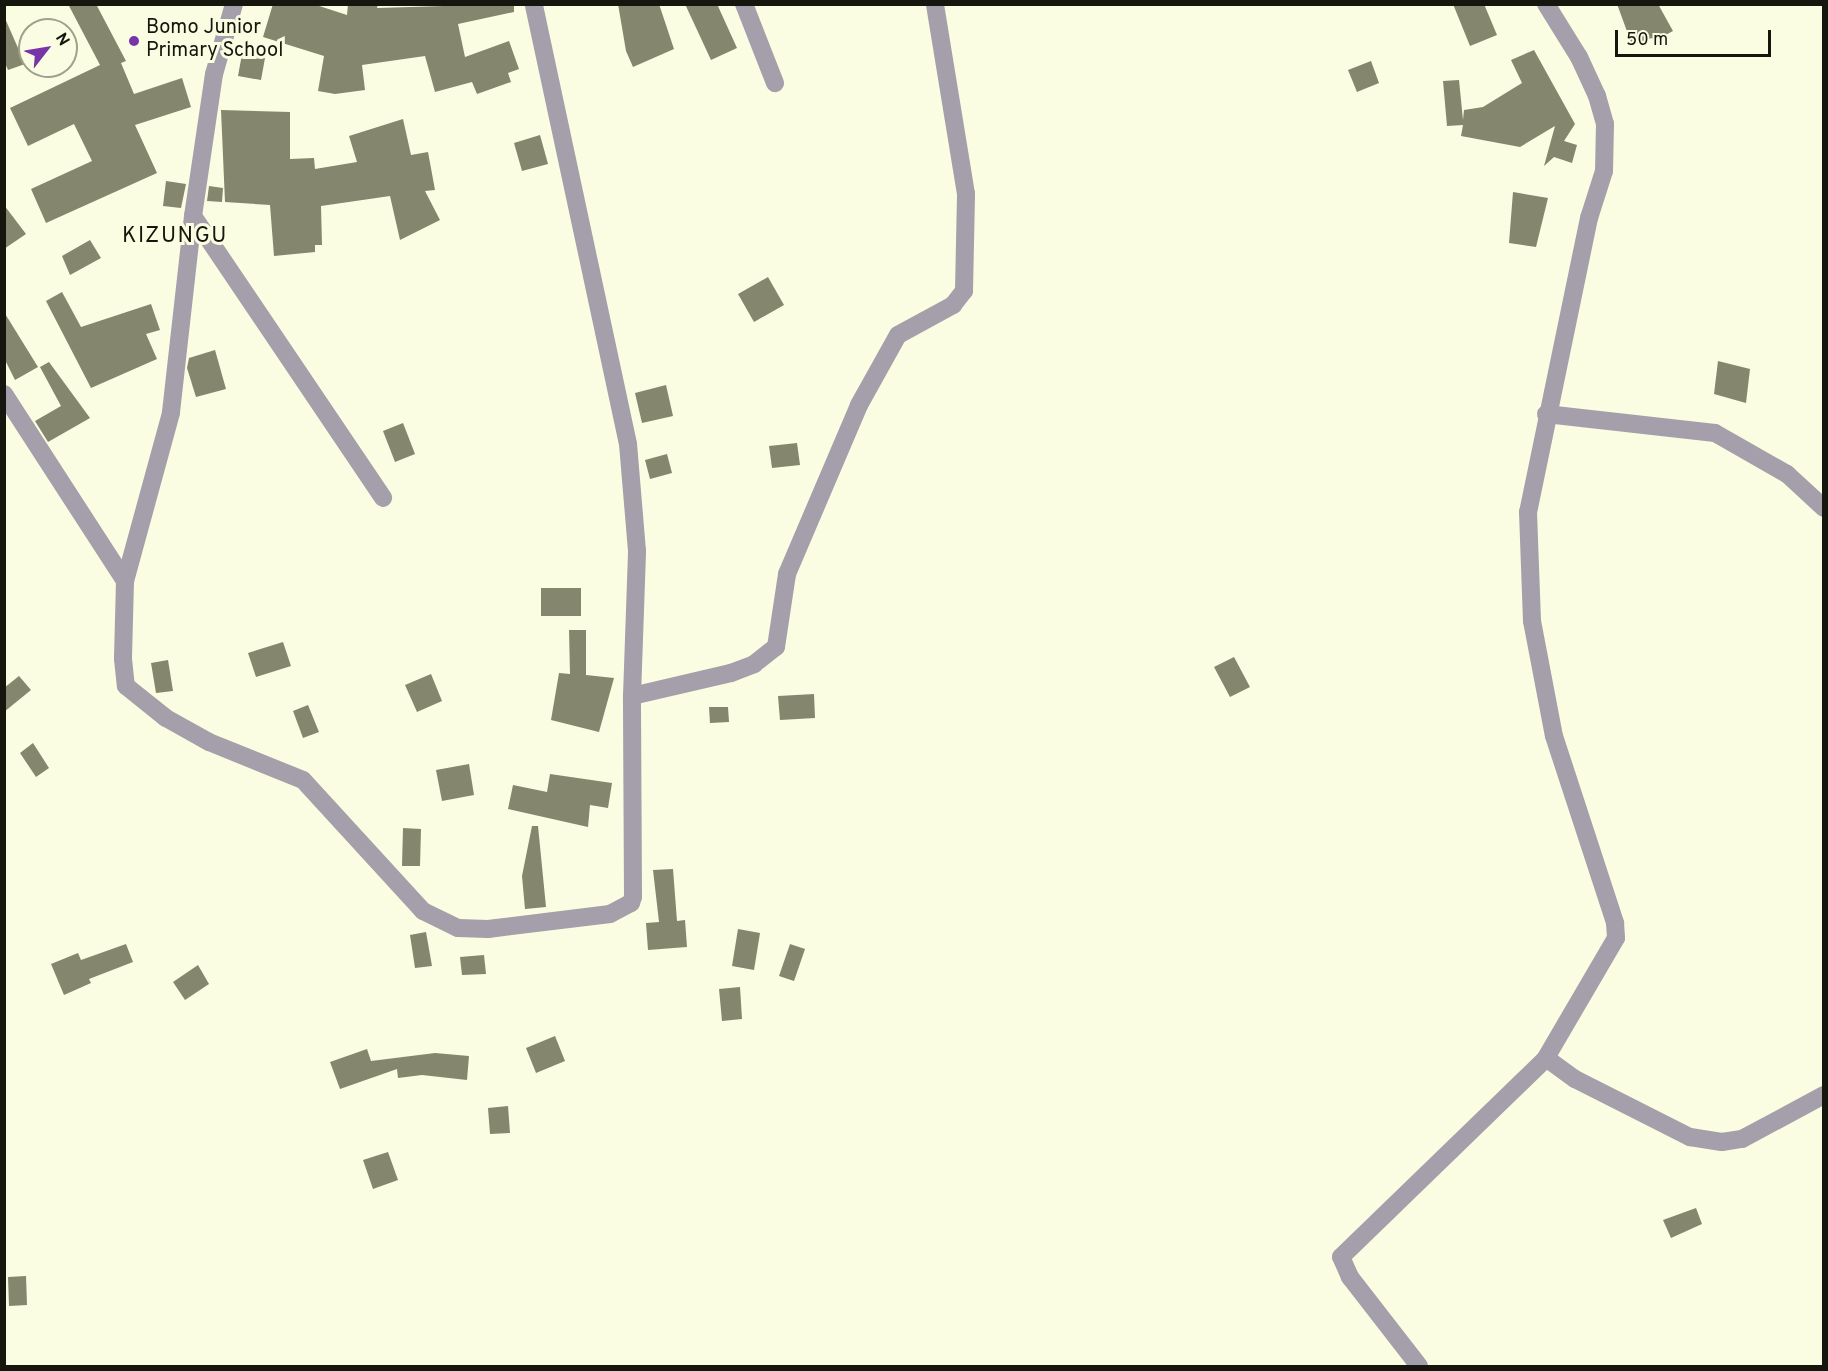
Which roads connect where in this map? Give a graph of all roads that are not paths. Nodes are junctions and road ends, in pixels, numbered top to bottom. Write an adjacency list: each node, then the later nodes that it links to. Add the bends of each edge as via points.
1 (234, 4): 7 (street, via 214,74)
2 (534, 4): 13 (street, via 628,444 637,551)
3 (744, 4): 6 (street)
4 (935, 4): 13 (street, via 966,194 964,291 953,305 898,335 864,397 787,574 776,647 754,664 730,673)
5 (1546, 4): 9 (street, via 1579,57 1605,124 1604,171)
6 (775, 83)
7 (193, 216): 10 (street); 12 (street, via 171,413)
8 (4, 394): 12 (street)
9 (1546, 414): 11 (street, via 1715,433 1788,474); 14 (street, via 1528,512 1532,621 1554,736 1615,923 1616,938)
10 (383, 498)
11 (1824, 508)
12 (125, 581): 13 (street, via 126,686 166,718 209,742 303,780 423,911 458,928 499,928 610,914 632,903)
13 (632, 696)
14 (1546, 1058): 15 (street, via 1575,1079 1680,1132 1722,1142 1742,1139); 16 (street, via 1341,1257 1350,1277)
15 (1824, 1095)
16 (1419, 1366)

